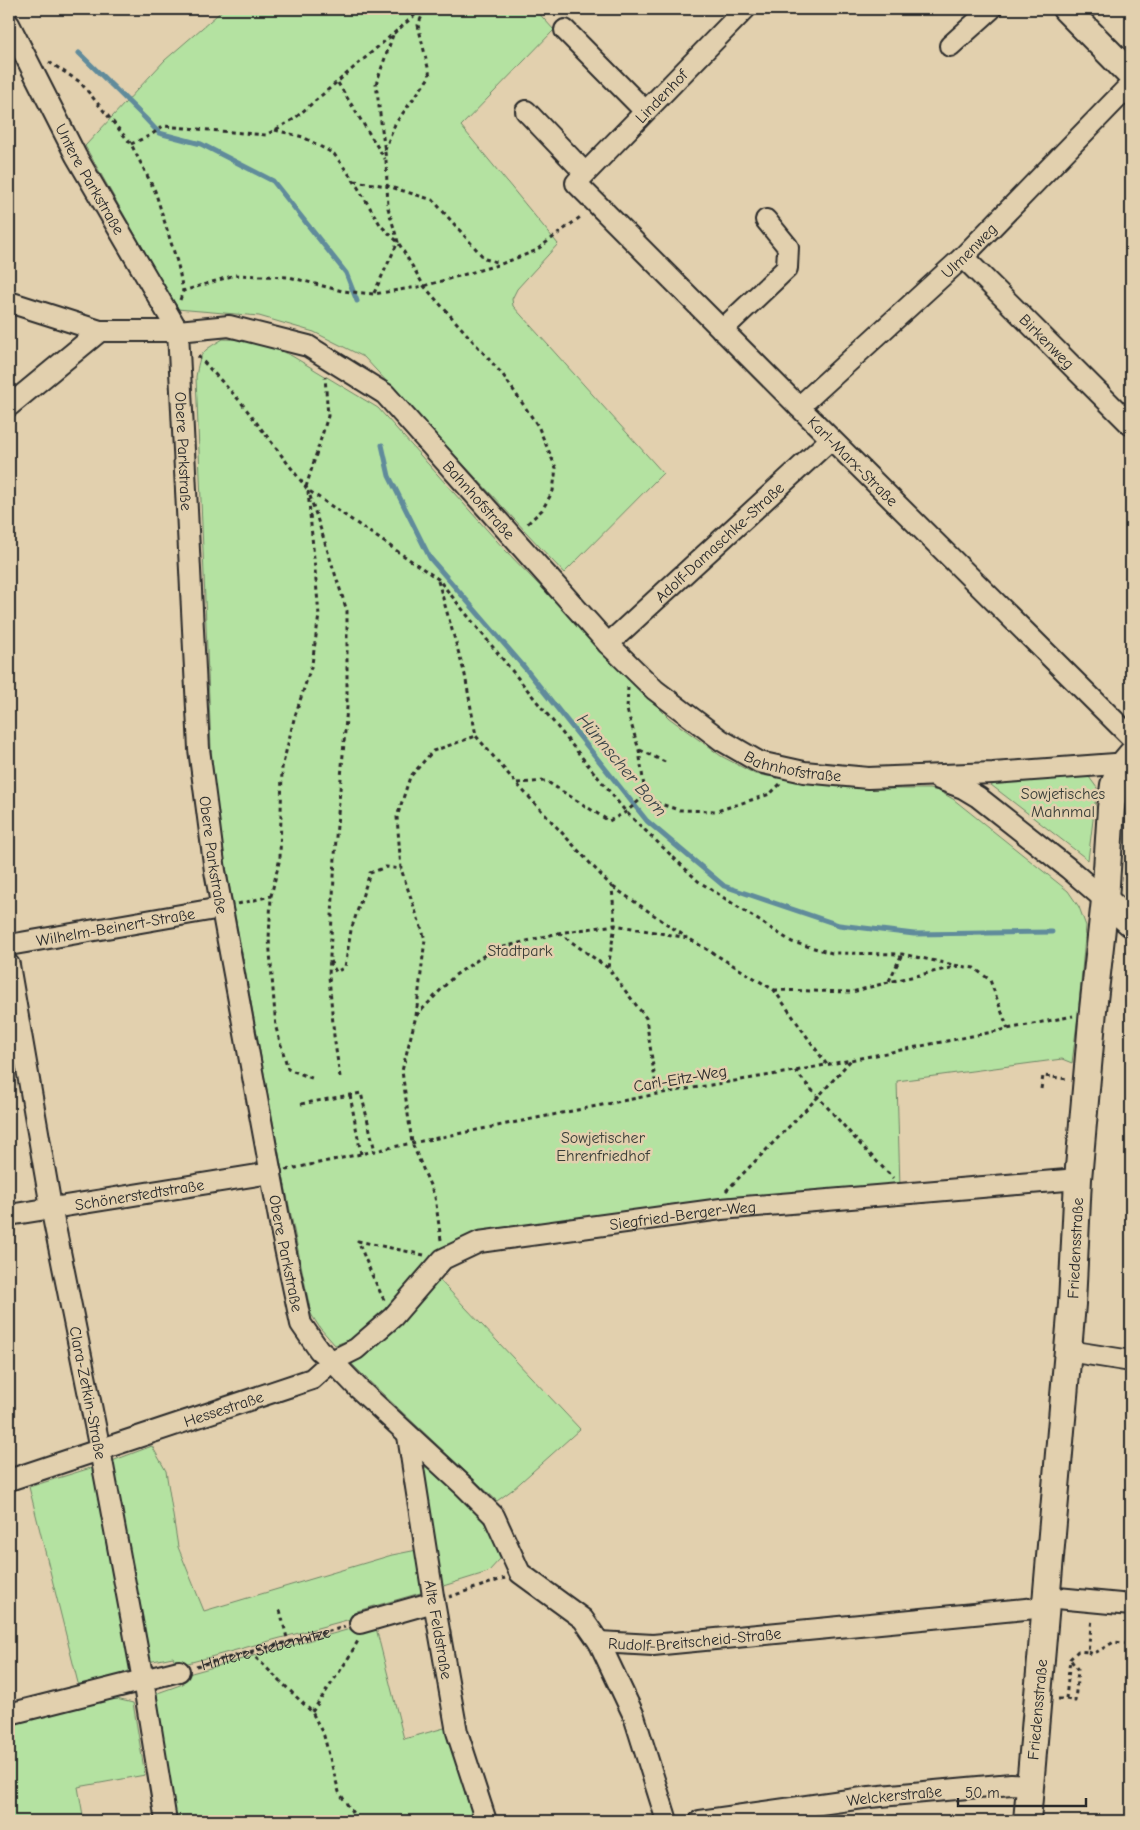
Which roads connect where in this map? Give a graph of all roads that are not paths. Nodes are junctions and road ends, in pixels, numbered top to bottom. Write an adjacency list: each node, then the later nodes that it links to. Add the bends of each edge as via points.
1 (745, 9): 10 (street, Lindenhof)
2 (991, 9): 6 (street)
3 (1066, 9): 7 (main road)
4 (9, 24): 17 (street, Untere Parkstraße, via 76,156)
5 (565, 30): 10 (street)
6 (950, 46)
7 (1131, 75)
8 (1131, 84): 13 (street, Ulmenweg)
9 (526, 111): 11 (street, Karl-Marx-Straße)
10 (645, 112): 11 (street, Lindenhof)
11 (581, 178): 15 (street, Karl-Marx-Straße, via 598,205)
12 (766, 220): 15 (street, via 788,247 787,268)
13 (963, 257): 19 (street, Ulmenweg); 20 (street, Birkenweg)
14 (9, 302): 16 (street, Bahnhofstraße)
15 (722, 330): 19 (street, Karl-Marx-Straße)
16 (100, 331): 17 (street, Bahnhofstraße); 18 (street)
17 (178, 331): 22 (street, Bahnhofstraße, via 230,326 308,346 385,394); 27 (street, Obere Parkstraße, via 199,749)
18 (9, 406)
19 (799, 407): 21 (street, Karl-Marx-Straße)
20 (1131, 425)
21 (831, 438): 22 (street, Adolf-Damaschke-Straße); 23 (street, Karl-Marx-Straße)
22 (608, 644): 25 (street, Bahnhofstraße, via 655,690 720,740 759,762 804,772 868,778)
23 (1131, 737)
24 (1126, 761): 25 (street, Bahnhofstraße); 26 (main road, Friedensstraße, via 1114,786)
25 (933, 776): 26 (street, Bahnhofstraße, via 978,797)
26 (1105, 900): 28 (main road); 32 (main road, Friedensstraße)
27 (221, 908): 29 (street, Wilhelm-Beinert-Straße); 31 (street, Obere Parkstraße)
28 (1131, 923)
29 (9, 945)
30 (9, 965): 33 (street, Clara-Zetkin-Straße)
31 (271, 1173): 33 (street, Schönerstedtstraße); 37 (street, Obere Parkstraße, via 301,1324 319,1350)
32 (1078, 1179): 35 (main road, Friedensstraße); 37 (street, Siegfried-Berger-Weg, via 707,1210 479,1242 443,1259 393,1317 356,1349)
33 (51, 1207): 34 (street, Schönerstedtstraße); 39 (street, Clara-Zetkin-Straße)
34 (9, 1215)
35 (1068, 1351): 36 (street); 42 (main road, Friedensstraße)
36 (1131, 1360)
37 (332, 1361): 38 (street); 39 (street, Hessestraße, via 312,1379)
38 (408, 1436): 41 (street, Alte Feldstraße); 45 (street, Rudolf-Breitscheid-Straße, via 494,1516 520,1574 583,1619)
39 (100, 1450): 40 (street, Hessestraße); 47 (street, Clara-Zetkin-Straße)
40 (9, 1480)
41 (434, 1602): 44 (street); 51 (street, Alte Feldstraße, via 457,1732)
42 (1046, 1602): 43 (street); 45 (street, Rudolf-Breitscheid-Straße, via 653,1645); 49 (main road, Friedensstraße)
43 (1131, 1605)
44 (365, 1621)
45 (599, 1642): 52 (street, via 634,1716)
46 (179, 1671): 47 (street, Hintere Siebenhitze)
47 (143, 1680): 48 (street, Hintere Siebenhitze); 50 (street, Clara-Zetkin-Straße)
48 (9, 1714)
49 (1029, 1784): 53 (street, Welckerstraße, via 870,1797); 54 (main road, Friedensstraße)
50 (166, 1821)
51 (486, 1821)
52 (667, 1821)
53 (700, 1821)
54 (1027, 1821)

